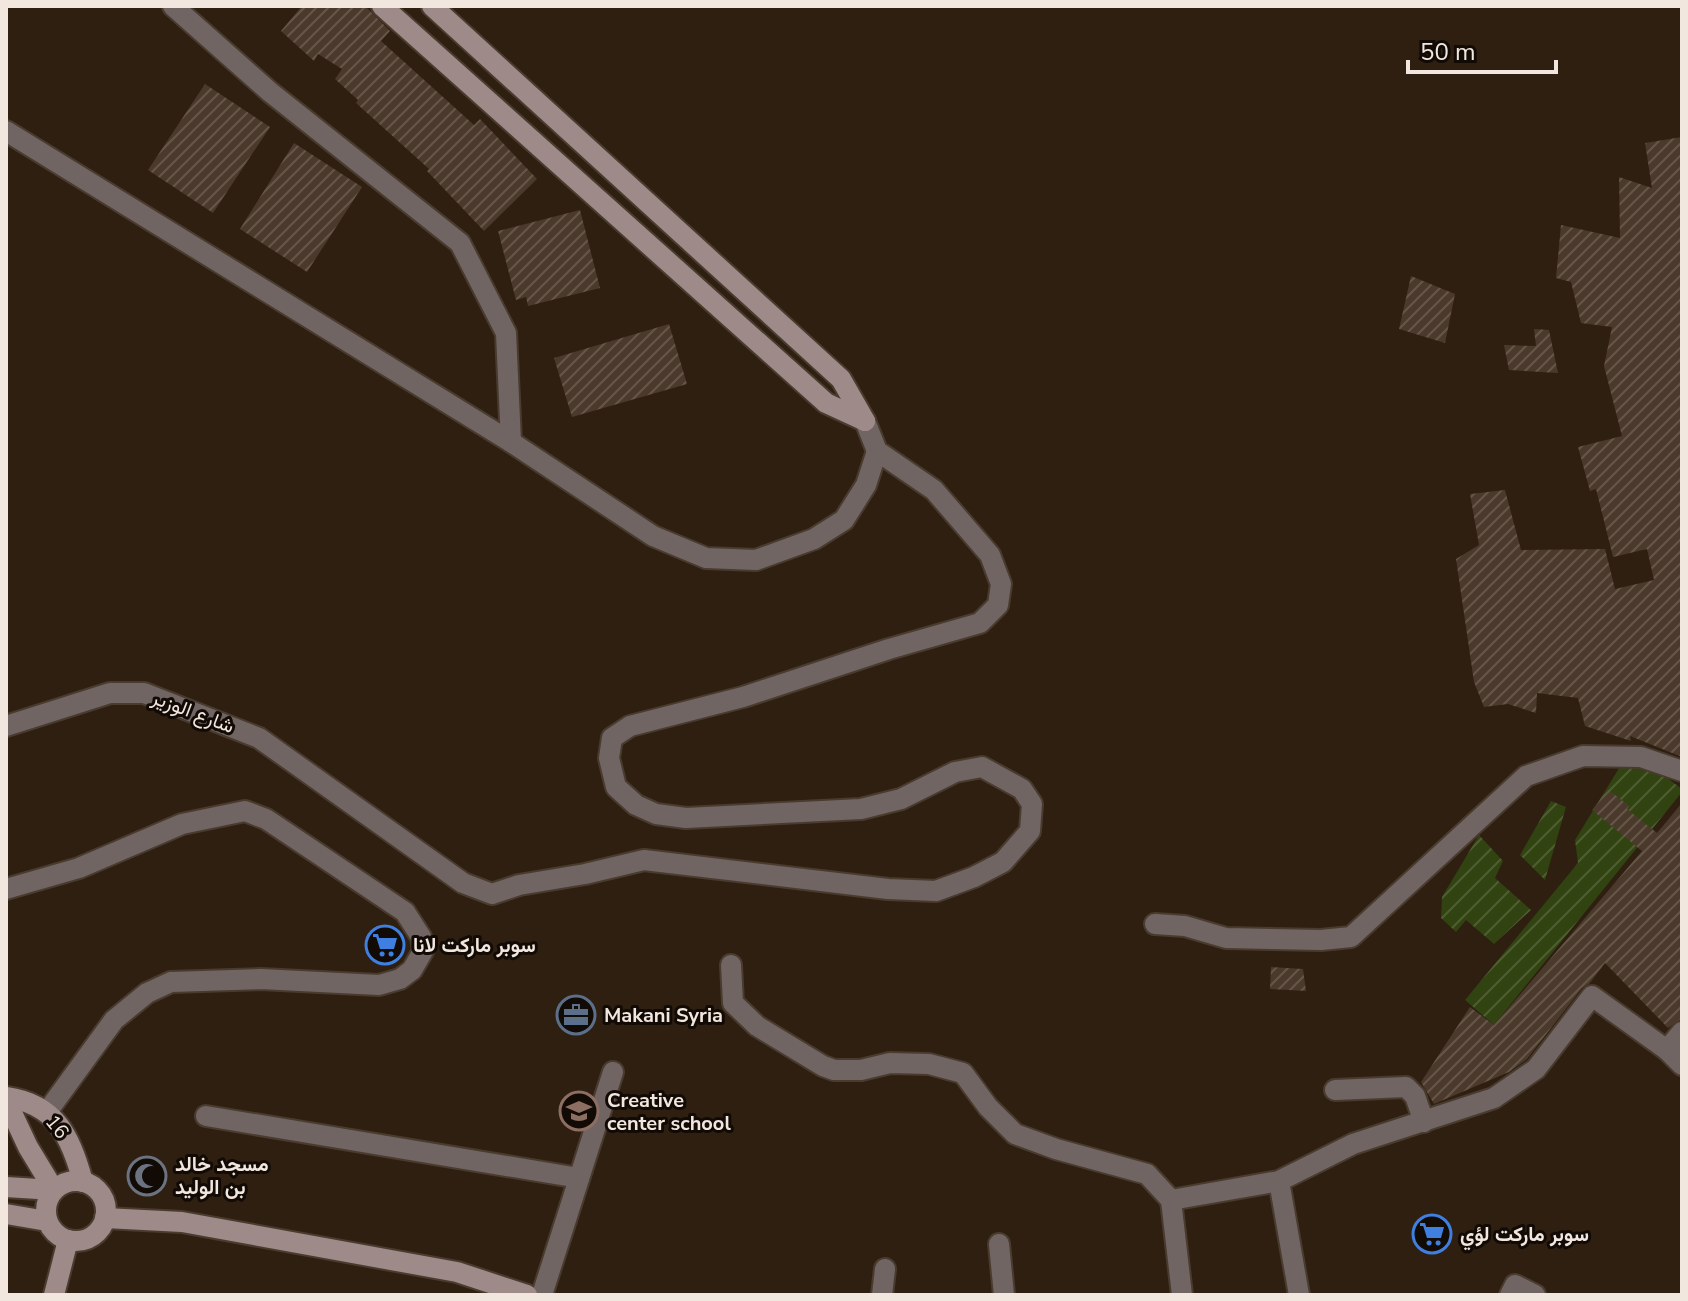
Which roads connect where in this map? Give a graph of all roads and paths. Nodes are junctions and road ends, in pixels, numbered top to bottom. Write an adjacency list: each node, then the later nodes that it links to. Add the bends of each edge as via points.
1 (173, 6): 6 (street, via 270,92 460,243 506,333)
2 (382, 6): 5 (street, via 826,403)
3 (432, 6): 5 (street, via 841,379)
4 (6, 131): 6 (street)
5 (865, 421): 7 (street)
6 (511, 442): 7 (street, via 653,536 706,558 756,560 814,539 844,520 866,485)
7 (877, 451): 8 (street, شارع الوزير, via 934,490 990,555 1001,584 998,605 980,623 743,697 630,726 612,738 609,758 616,787 636,805 686,818 861,809 901,799 955,772 982,767 1022,789 1032,804 1030,831 1003,862 936,891 644,860 492,894 463,883 259,738 144,693 110,693)
8 (6, 726)
9 (1682, 771): 11 (street, via 1641,757 1583,756 1526,776 1351,937 1226,938)
10 (6, 889): 19 (street, via 79,868 182,824 245,811 266,819 405,912 421,937 423,951 412,970 379,985 261,979 171,982 147,993 114,1020)
11 (1155, 924)
12 (731, 965): 27 (street, via 733,1003 757,1026 823,1066 861,1070 890,1063 929,1064 963,1073 1015,1134 1147,1174)
13 (1682, 1032): 14 (street)
14 (1667, 1050): 15 (street); 21 (street, via 1592,996 1536,1069 1494,1098)
15 (1682, 1065)
16 (613, 1072): 22 (street)
17 (1335, 1090): 21 (street, via 1406,1087)
18 (6, 1099): 19 (street, 16, via 26,1100); 26 (street, 16)
19 (47, 1112): 24 (street, 16, via 70,1142)
20 (206, 1116): 22 (street)
21 (1424, 1122): 23 (street, via 1353,1144)
22 (579, 1178): 36 (street)
23 (1279, 1181): 27 (street); 40 (street)
24 (83, 1182): 26 (street); 29 (street, via 99,1192)
25 (6, 1187): 26 (street)
26 (54, 1190): 30 (street, via 46,1204)
27 (1171, 1200): 39 (street)
28 (6, 1214): 30 (street)
29 (105, 1218): 31 (street, via 87,1239); 35 (street, via 182,1222 457,1272)
30 (47, 1221): 31 (street)
31 (68, 1240): 34 (street)
32 (999, 1244): 38 (street)
33 (885, 1269): 37 (street)
34 (54, 1295)
35 (527, 1295)
36 (542, 1295)
37 (882, 1295)
38 (1004, 1295)
39 (1182, 1295)
40 (1299, 1295)
41 (1510, 1295): 42 (street, via 1515,1285)
42 (1535, 1295)

